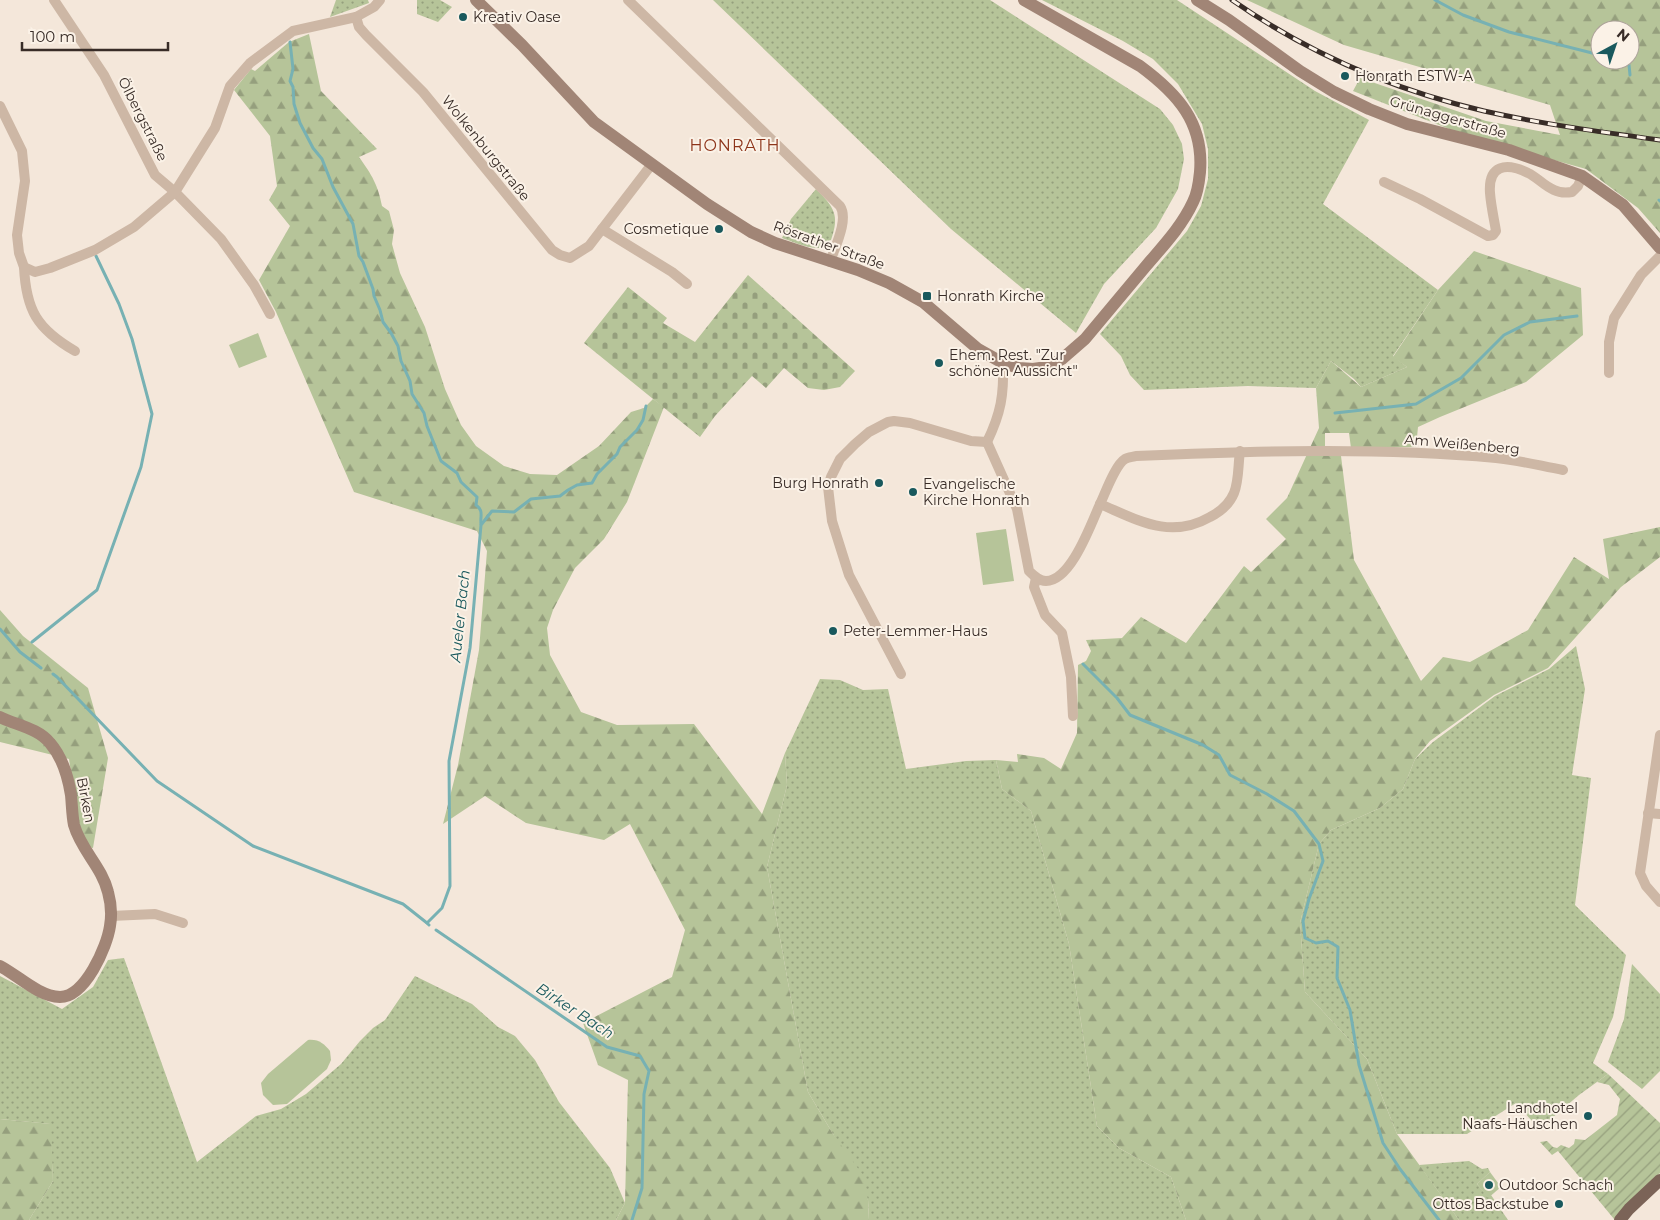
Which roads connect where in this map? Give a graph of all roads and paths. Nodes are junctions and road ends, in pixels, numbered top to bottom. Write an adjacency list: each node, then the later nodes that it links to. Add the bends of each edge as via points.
1 (54, 0): 12 (street, Ölbergstraße, via 104,75 155,174)
2 (380, 0): 7 (street)
3 (476, 0): 9 (street, Rösrather Straße, via 594,122)
4 (628, 0): 16 (street, via 844,211)
5 (1024, 0): 21 (street, Rösrather Straße, via 1158,79 1188,113 1201,155 1194,201 1178,228 1085,339 1062,360 1047,367 1019,368)
6 (1197, 0): 10 (street, Grünaggerstraße, via 1300,71 1368,109 1448,136 1509,150)
7 (356, 17): 12 (street, via 293,31 250,63 230,86 215,128); 13 (street, Wolkenburgstraße, via 366,35 422,92 552,250 570,258 588,246)
8 (0, 106): 17 (street, via 22,152 25,181 17,235 18,253)
9 (652, 164): 13 (street, Wolkenburgstraße); 16 (street, Rösrather Straße, via 752,232)
10 (1582, 176): 11 (street, via 1572,192 1564,193 1513,167 1499,168 1492,177 1490,193 1496,231 1488,236); 14 (street, Grünaggerstraße, via 1624,205)
11 (1384, 182)
12 (175, 192): 17 (street, via 134,227 95,250 35,272); 19 (street, Ölbergstraße, via 221,239 254,284)
13 (602, 229): 18 (street)
14 (1660, 248)
15 (1660, 256): 22 (street, via 1641,275 1614,318 1609,342)
16 (830, 262): 21 (street, Rösrather Straße, via 890,283 918,298 978,349)
17 (24, 267): 20 (street, via 30,307 47,332)
18 (687, 284)
19 (270, 314)
20 (75, 351)
21 (1003, 363): 23 (street, via 1003,395 997,421)
22 (1609, 373)
23 (987, 442): 27 (street, via 1017,509 1029,572); 28 (street, via 972,441 910,423 888,422 869,432 840,458 831,476 828,487 832,521 849,575)
24 (1240, 451): 25 (street, Am Weißenberg, via 1358,451 1497,458); 26 (street, Am Weißenberg, via 1125,458 1114,473); 26 (street, via 1235,492 1228,504 1199,524 1159,528)
25 (1563, 470)
26 (1100, 504): 27 (street, via 1067,569 1058,578 1046,581)
27 (1036, 578): 29 (street, via 1034,587 1045,616 1062,633 1071,677)
28 (901, 674)
29 (1073, 716)
30 (0, 717): 35 (street, Birken, via 42,735 63,762 74,826 102,876)
31 (1660, 735): 32 (street)
32 (1648, 813): 33 (street); 34 (street, via 1640,873)
33 (1660, 814)
34 (1660, 902)
35 (112, 916): 36 (street, via 155,914); 37 (street, Birken, via 100,956 77,991 70,995 62,997 40,991)
36 (183, 923)
37 (0, 966)
38 (1660, 1180): 39 (main road)
39 (1620, 1220)

